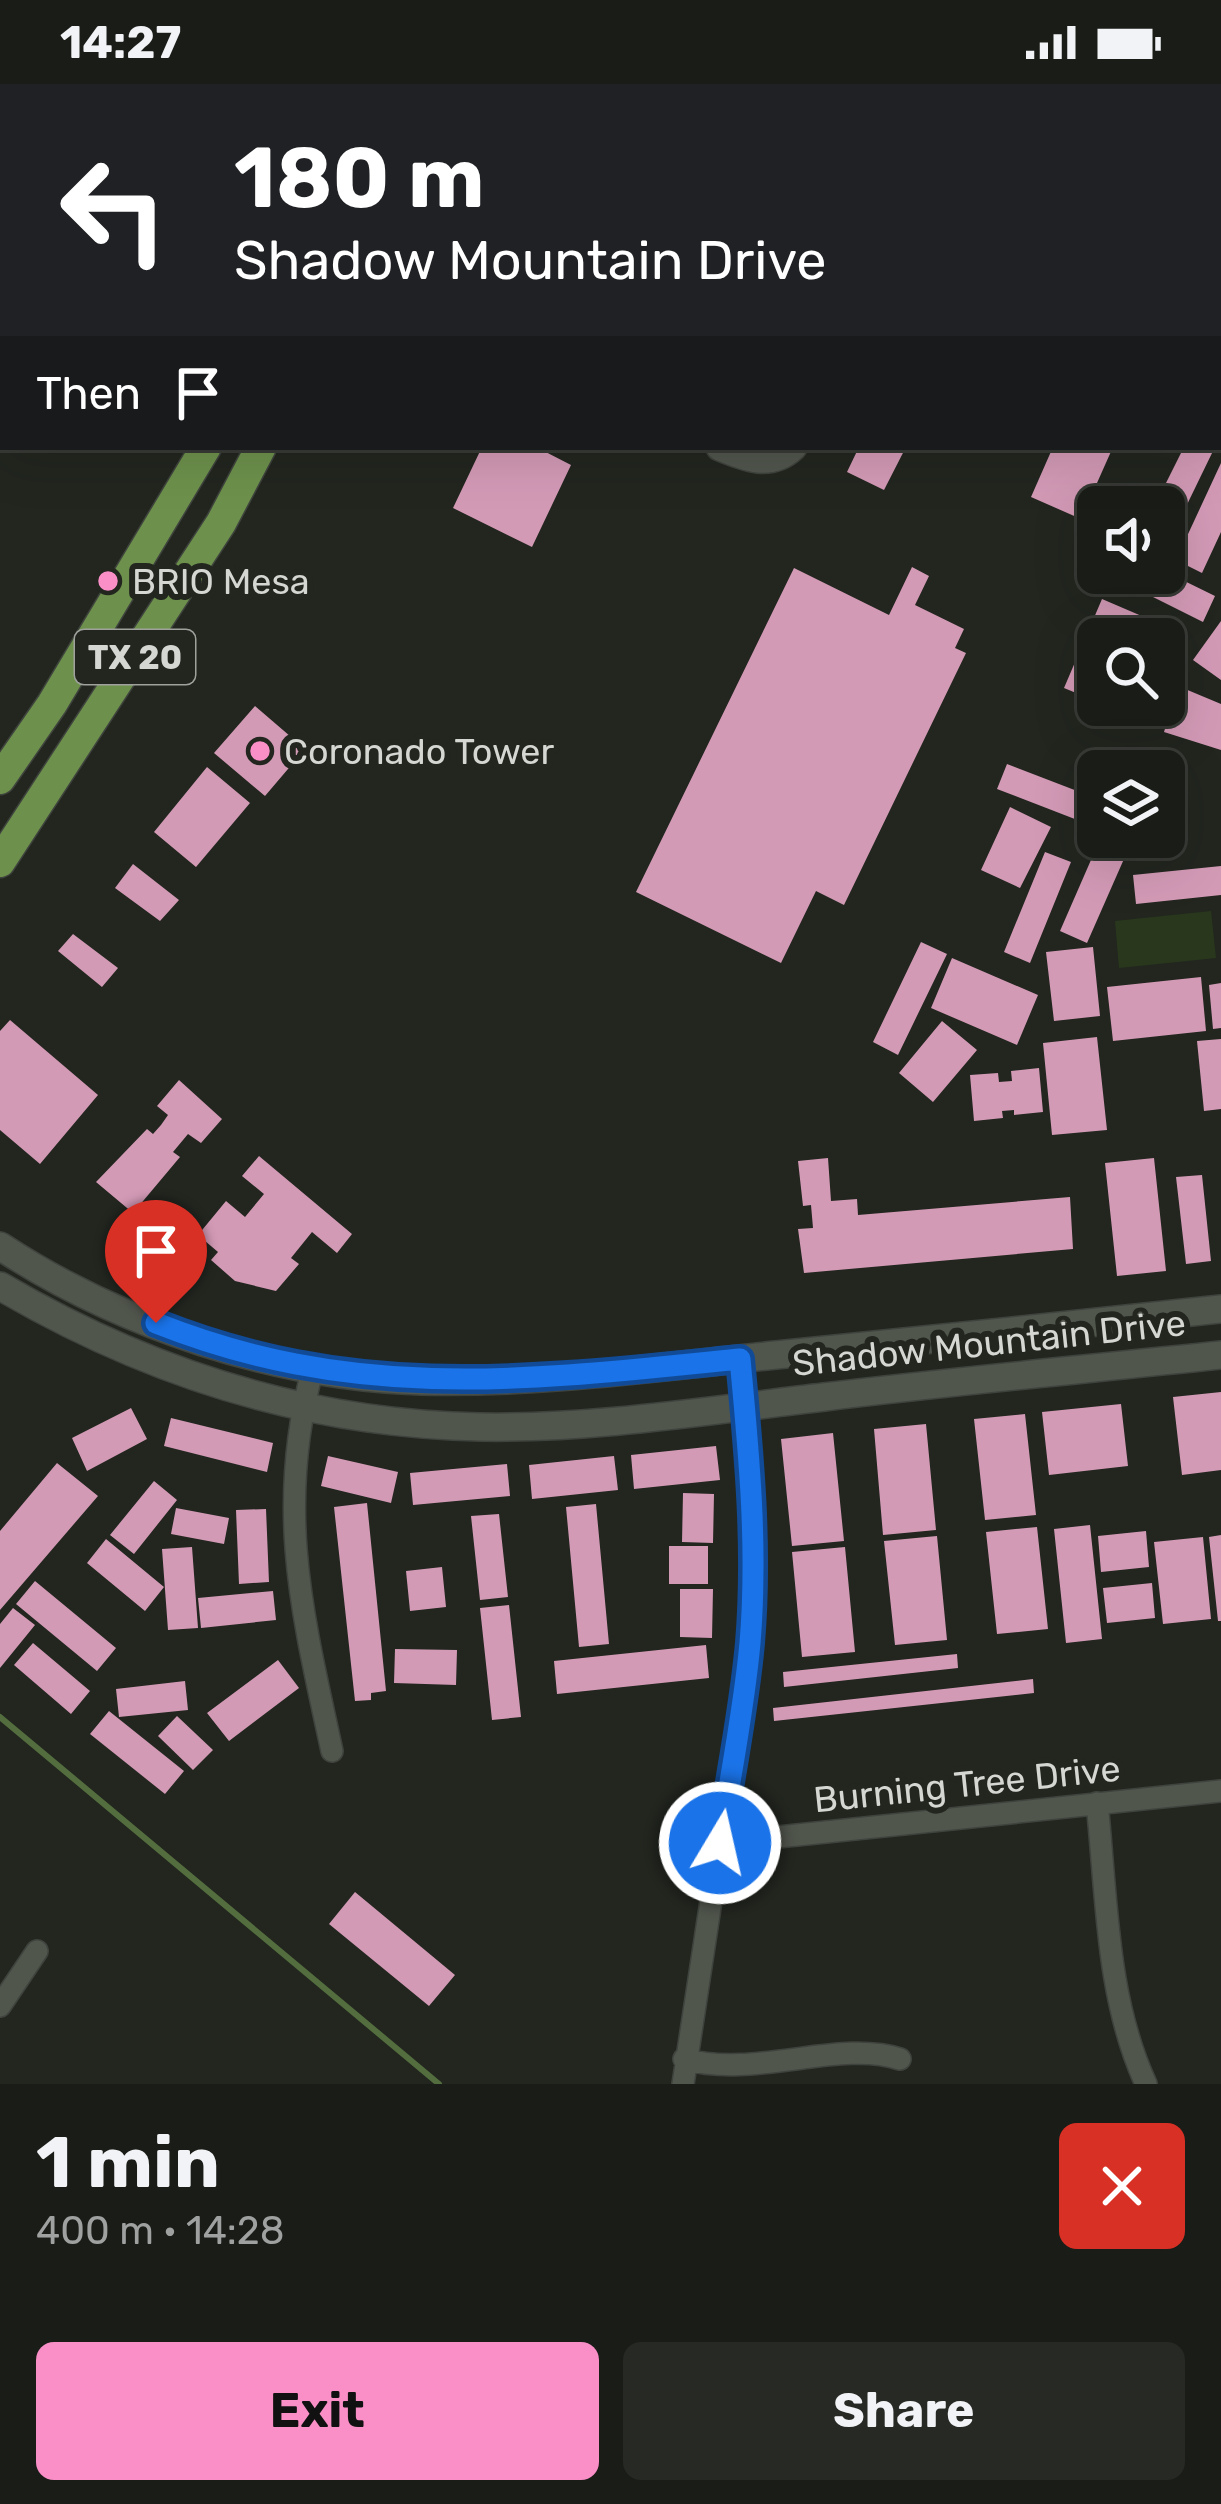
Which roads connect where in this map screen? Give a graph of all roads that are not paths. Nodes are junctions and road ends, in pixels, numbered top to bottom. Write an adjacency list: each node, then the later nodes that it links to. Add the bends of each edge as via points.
1 (204, 450): 5 (main road, TX 20)
2 (259, 450): 6 (main road, TX 20)
3 (729, 450): 4 (main road, via 759,460)
4 (786, 453)
5 (180, 493): 6 (main road); 7 (main road, TX 20)
6 (221, 523): 8 (main road, TX 20)
7 (0, 779)
8 (4, 850)
9 (0, 1246): 11 (main road, Shadow Mountain Drive)
10 (0, 1286): 13 (main road, Shadow Mountain Drive)
11 (72, 1288): 13 (main road); 17 (main road, Shadow Mountain Drive, via 187,1335)
12 (1221, 1309): 14 (main road, Shadow Mountain Drive)
13 (59, 1321): 20 (main road, Shadow Mountain Drive, via 189,1377)
14 (1034, 1329): 16 (main road, Shadow Mountain Drive); 18 (main road)
15 (1221, 1355): 18 (main road, Shadow Mountain Drive)
16 (740, 1359): 17 (main road, Shadow Mountain Drive, via 481,1382); 19 (street)
17 (313, 1368): 20 (street)
18 (1039, 1374): 19 (main road, Shadow Mountain Drive)
19 (744, 1406): 20 (main road, Shadow Mountain Drive, via 484,1427); 24 (street, via 751,1628)
20 (302, 1407): 21 (street, via 294,1556)
21 (332, 1750)
22 (1221, 1791): 23 (street, Burning Tree Drive)
23 (1097, 1803): 24 (street, Burning Tree Drive); 30 (street, via 1118,2006)
24 (720, 1843): 27 (street)
25 (37, 1951): 26 (street)
26 (0, 2006)
27 (684, 2059): 28 (street, via 729,2067 872,2053); 29 (street)
28 (900, 2059)
29 (682, 2084)
30 (1146, 2084)

